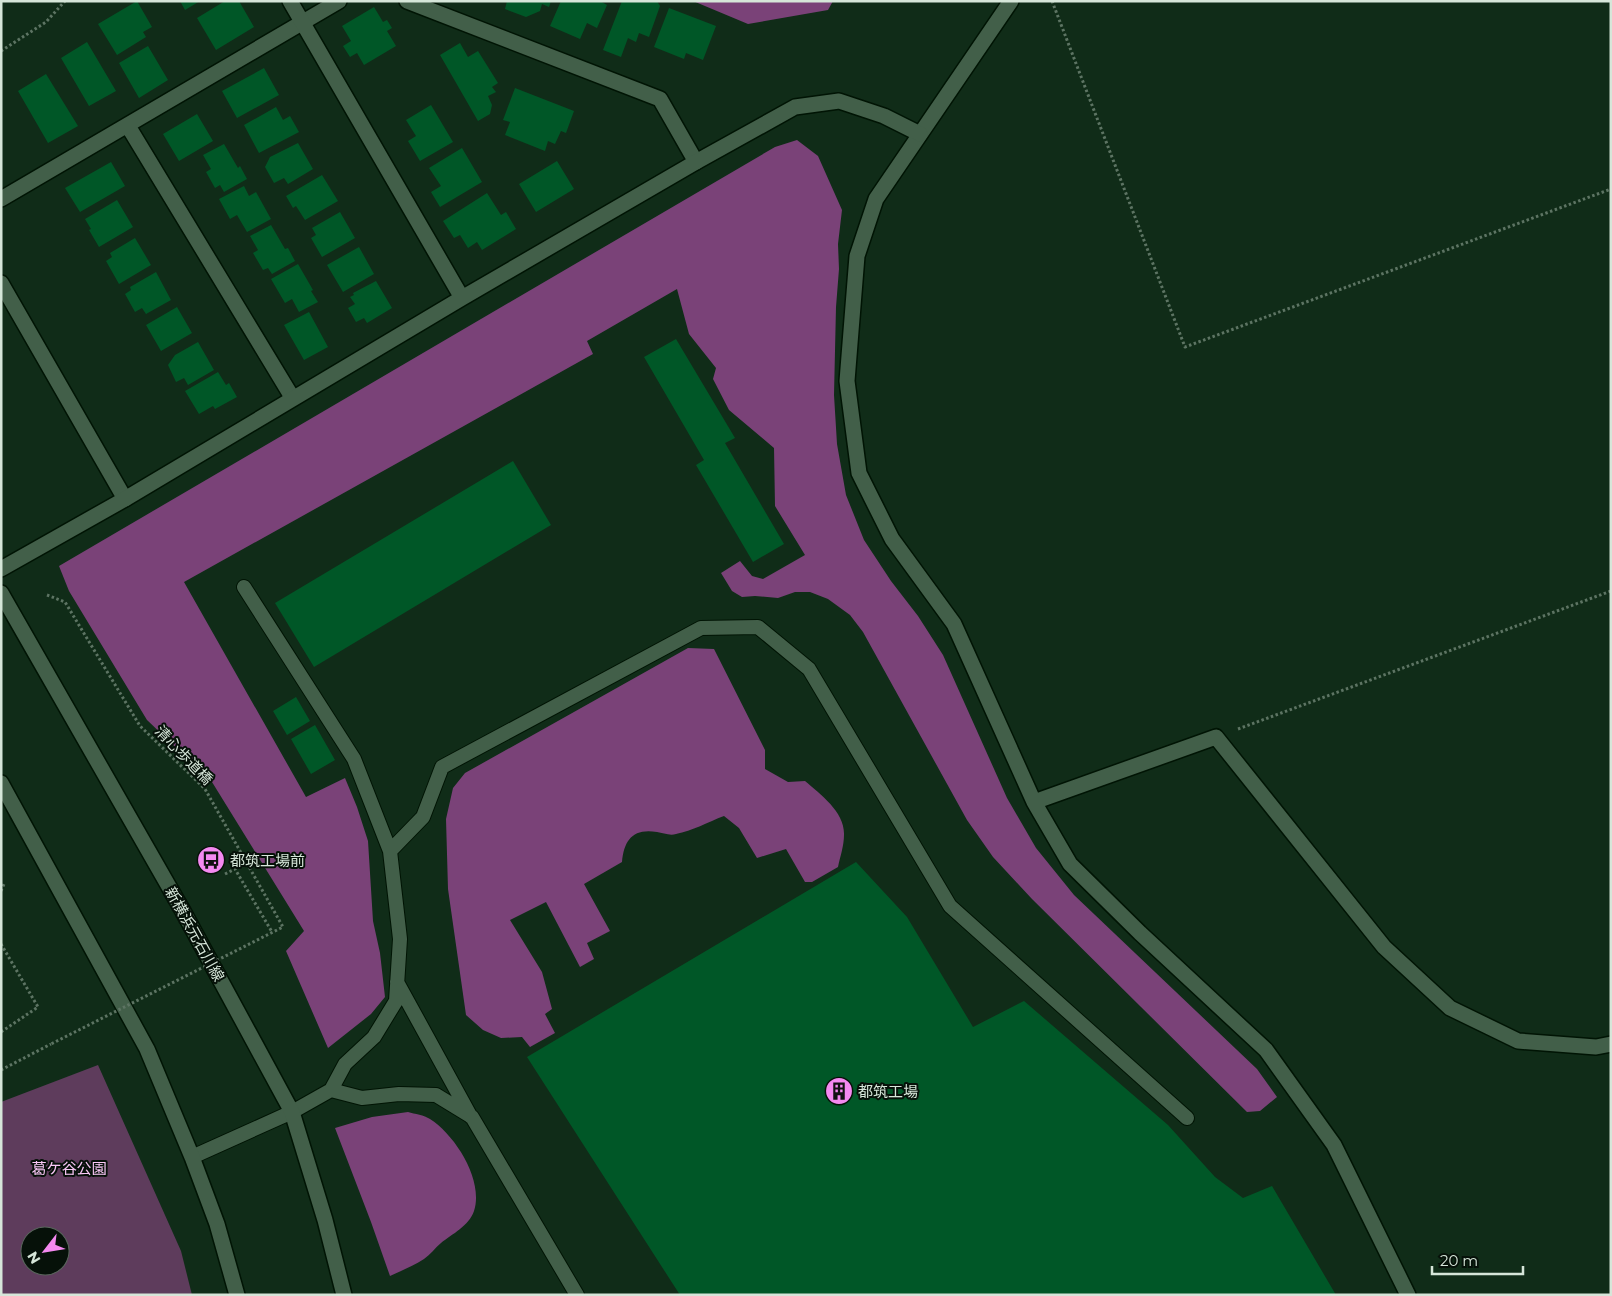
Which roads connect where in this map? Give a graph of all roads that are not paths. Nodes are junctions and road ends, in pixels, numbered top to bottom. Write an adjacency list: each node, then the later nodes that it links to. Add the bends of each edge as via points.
1 (290, 1): 5 (street)
2 (339, 1): 5 (street)
3 (408, 1): 8 (street, via 660,100)
4 (1011, 1): 7 (street)
5 (302, 22): 6 (street); 11 (street)
6 (128, 126): 9 (street); 12 (street)
7 (920, 134): 8 (street, via 884,116 839,102 795,107); 18 (street, via 876,199 857,256 847,381 859,473 892,539 954,624)
8 (696, 162): 11 (street)
9 (1, 198)
10 (1, 283): 13 (street)
11 (462, 298): 12 (street)
12 (292, 398): 13 (street)
13 (125, 499): 14 (street)
14 (1, 569)
15 (244, 587): 19 (lane, via 354,759)
16 (1, 592): 23 (street, 新横浜元石川線, via 184,913)
17 (1, 783): 26 (street, via 147,1049)
18 (1034, 802): 21 (street, via 1216,737 1384,947 1450,1008 1518,1041 1596,1048); 30 (street, via 1070,864 1140,934 1266,1050 1334,1145)
19 (390, 851): 20 (lane, via 400,938); 25 (lane, via 423,817 442,767 701,628 758,628 809,668 950,906)
20 (397, 982): 22 (lane, via 396,1001 374,1037 345,1064); 24 (lane)
21 (1611, 1044)
22 (332, 1090): 23 (lane); 24 (lane, via 362,1098 436,1095)
23 (292, 1112): 26 (lane); 28 (street, 新横浜元石川線)
24 (472, 1117): 29 (lane)
25 (1187, 1118)
26 (192, 1156): 27 (street, via 217,1224)
27 (237, 1295)
28 (344, 1295)
29 (577, 1295)
30 (1408, 1295)

